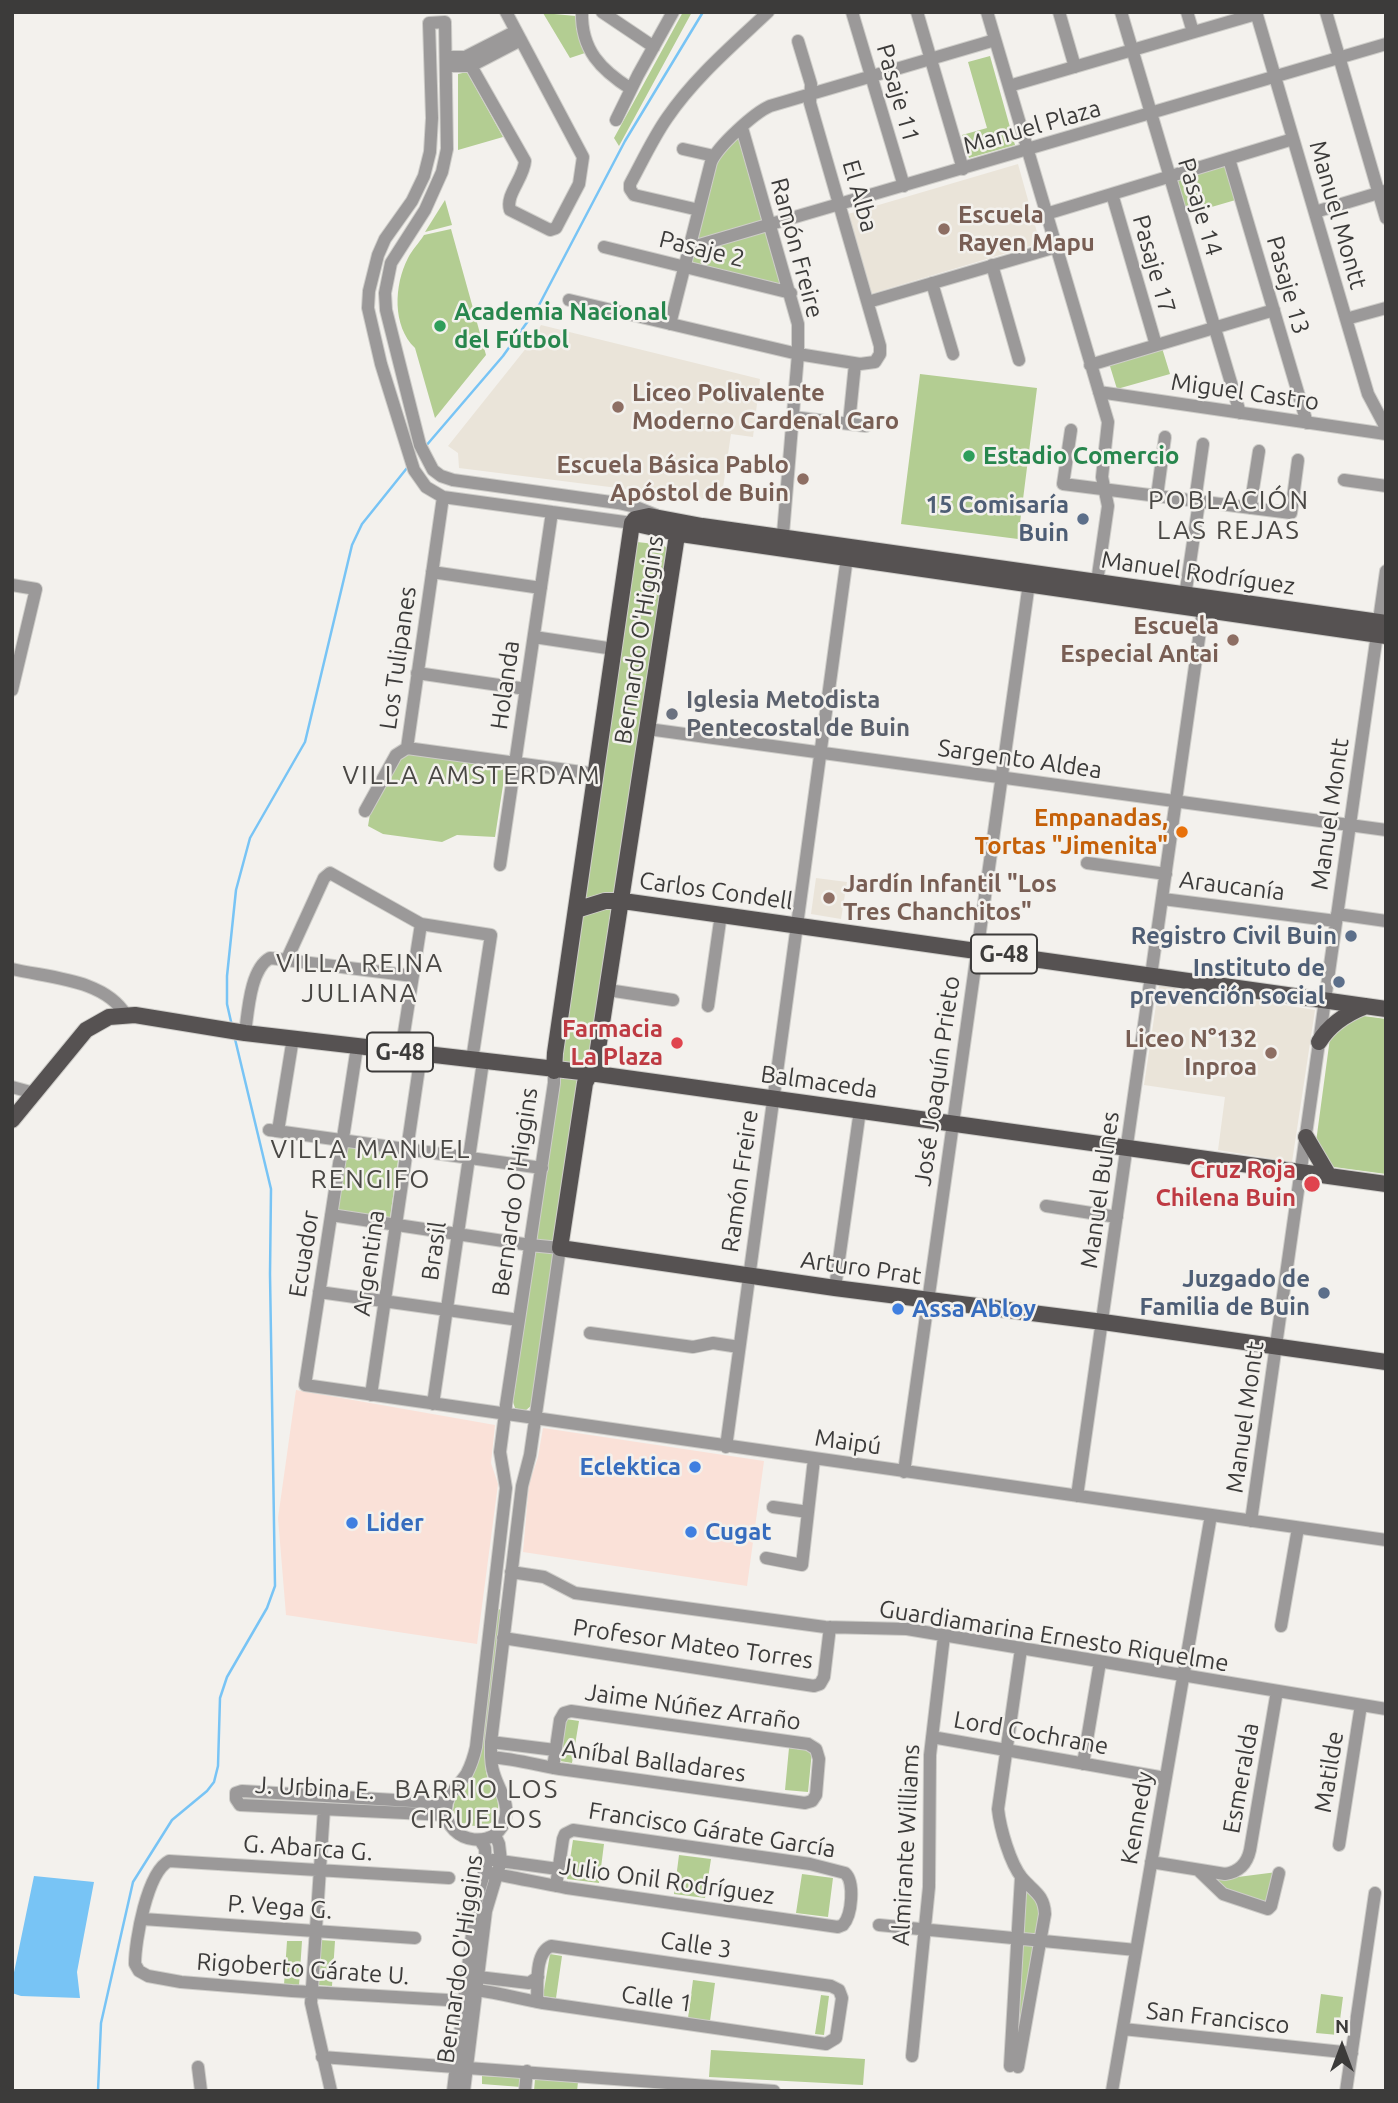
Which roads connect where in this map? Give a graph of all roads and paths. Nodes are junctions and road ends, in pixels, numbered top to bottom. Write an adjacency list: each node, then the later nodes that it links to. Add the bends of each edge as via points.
1 (506, 12): 15 (street)
2 (582, 12): 29 (street, via 585,41 595,61)
3 (602, 12): 19 (street)
4 (673, 12): 19 (street)
5 (768, 12): 47 (street, via 676,106 630,187 637,196)
6 (852, 12): 26 (street, Pasaje 11)
7 (917, 12): 22 (street)
8 (987, 12): 16 (street)
9 (1059, 12): 25 (street)
10 (1121, 12): 20 (street, Pasaje 14)
11 (1187, 12): 14 (street)
12 (1326, 12): 21 (street)
13 (1256, 13): 14 (street); 27 (street, Manuel Montt)
14 (1193, 32): 20 (street)
15 (519, 36): 23 (street); 24 (street); 24 (street, via 583,157 579,184 556,228 550,230 510,210 509,200 525,161)
16 (995, 40): 22 (street); 28 (street)
17 (798, 41): 30 (street, El Alba)
18 (1386, 44): 21 (street, Manuel Plaza)
19 (654, 47): 29 (street)
20 (1132, 50): 25 (street); 31 (street, Pasaje 14)
21 (1339, 58): 27 (street, Manuel Plaza); 44 (street)
22 (931, 59): 26 (street); 41 (street)
23 (446, 61): 24 (street); 32 (street, via 445,22 429,23); 33 (street)
24 (471, 66)
25 (1075, 67): 28 (street)
26 (871, 76): 30 (street); 43 (street, Pasaje 11)
27 (1275, 77): 31 (street, Manuel Plaza); 36 (street, Manuel Montt)
28 (1009, 86): 38 (street)
29 (631, 89): 34 (street)
30 (811, 94): 35 (street, via 763,109); 46 (street, El Alba)
31 (1151, 114): 38 (street, Manuel Plaza); 42 (street, Pasaje 14)
32 (432, 118): 33 (street); 50 (street, via 424,176)
33 (447, 118): 52 (street, via 442,172)
34 (616, 120)
35 (742, 128): 39 (street); 53 (street, Ramón Freire)
36 (1293, 139): 40 (street); 48 (street, Manuel Montt)
37 (683, 149): 39 (street)
38 (1027, 150): 41 (street, Manuel Plaza); 49 (street)
39 (714, 156): 47 (street)
40 (1229, 159): 42 (street); 64 (street, Pasaje 13)
41 (963, 169): 43 (street, Manuel Plaza)
42 (1170, 177): 45 (street); 67 (street, Pasaje 14)
43 (904, 187): 46 (street, Manuel Plaza)
44 (1382, 192): 48 (street); 51 (street)
45 (1112, 194): 49 (street); 68 (street, Pasaje 17)
46 (841, 205): 53 (street, Manuel Plaza); 62 (street, El Alba)
47 (699, 210): 56 (street)
48 (1315, 212): 65 (street, Manuel Montt)
49 (1046, 214): 55 (street)
50 (404, 215): 52 (street); 73 (street, via 385,239 369,291 369,316)
51 (1386, 218)
52 (417, 224): 71 (street, via 396,252 387,275 386,310)
53 (771, 225): 56 (street, Manuel Plaza); 60 (street, Ramón Freire)
54 (604, 247): 58 (street, Pasaje 2)
55 (1056, 247): 57 (street); 75 (street)
56 (689, 248): 58 (street)
57 (992, 265): 59 (street); 72 (street)
58 (685, 267): 60 (street, Pasaje 2); 66 (street)
59 (932, 283): 62 (street); 70 (street)
60 (791, 293): 69 (street, Ramón Freire)
61 (569, 300): 66 (street)
62 (868, 302): 74 (street, El Alba, via 880,354 875,362)
63 (1386, 307): 65 (street)
64 (1274, 310): 67 (street); 80 (street, Pasaje 13)
65 (1346, 320): 77 (street, Manuel Montt)
66 (670, 324): 69 (street)
67 (1214, 328): 68 (street); 78 (street, Pasaje 14)
68 (1156, 345): 75 (street)
69 (798, 354): 74 (street); 79 (street, Ramón Freire)
70 (953, 354)
71 (399, 359): 73 (street); 99 (street, via 423,450 440,476 618,503)
72 (1019, 360)
73 (381, 364): 94 (street, via 414,470 426,487)
74 (855, 364): 81 (street)
75 (1090, 365): 76 (street)
76 (1098, 392): 78 (street, Miguel Castro); 92 (street, via 1108,422 1102,477)
77 (1381, 412): 83 (street, Manuel Montt)
78 (1240, 413): 80 (street, Miguel Castro)
79 (793, 417): 81 (street); 100 (street, Ramón Freire)
80 (1307, 423): 85 (street, Miguel Castro)
81 (849, 424): 82 (street)
82 (866, 426)
83 (1386, 428)
84 (1071, 430): 92 (street, via 1063,484)
85 (1386, 434)
86 (1165, 437): 93 (street)
87 (1203, 444): 95 (street)
88 (1259, 451): 96 (street)
89 (1298, 460): 96 (street, via 1291,513)
90 (1344, 481): 91 (street)
91 (1386, 486)
92 (1106, 490): 93 (street); 105 (street, via 1108,506)
93 (1157, 496): 95 (street)
94 (443, 497): 97 (street, Manuel Rodríguez); 103 (street, Los Tulipanes)
95 (1197, 501): 96 (street); 108 (street)
96 (1250, 508)
97 (552, 512): 98 (street, Manuel Rodríguez); 107 (street, Holanda)
98 (632, 523): 99 (main road, Manuel Rodríguez); 112 (main road, Bernardo O'Higgins)
99 (674, 525): 100 (main road, Manuel Rodríguez); 116 (main road, Bernardo O'Higgins)
100 (782, 543): 101 (main road, Manuel Rodríguez)
101 (847, 552): 104 (main road, Manuel Rodríguez); 118 (street, Ramón Freire)
102 (1386, 571): 110 (street, Manuel Montt)
103 (432, 572): 107 (street); 113 (street, Los Tulipanes)
104 (1030, 578): 105 (main road, Manuel Rodríguez); 108 (main road, Manuel Rodríguez); 121 (street, José Joaquín Prieto)
105 (1097, 582): 108 (main road, Manuel Rodríguez)
106 (12, 585): 115 (street, via 36,589)
107 (541, 588): 111 (street, Holanda)
108 (1185, 601): 109 (main road, Manuel Rodríguez)
109 (1204, 603): 110 (main road, Manuel Rodríguez); 122 (street, Manuel Bulnes)
110 (1382, 629): 124 (street, Manuel Montt)
111 (534, 637): 112 (street); 114 (street, Holanda)
112 (614, 649): 120 (main road, Bernardo O'Higgins)
113 (418, 673): 114 (street); 117 (street, Los Tulipanes)
114 (526, 689): 119 (street, Holanda)
115 (12, 690)
116 (648, 729): 118 (street, Sargento Aldea); 130 (main road, Bernardo O'Higgins)
117 (407, 747): 119 (street); 123 (street, Los Tulipanes, via 396,755)
118 (821, 753): 121 (street, Sargento Aldea); 136 (street, Ramón Freire)
119 (515, 763): 120 (street); 127 (street, Holanda)
120 (596, 775): 131 (main road, Bernardo O'Higgins)
121 (1002, 778): 122 (street, Sargento Aldea); 137 (street, José Joaquín Prieto)
122 (1176, 802): 124 (street, Sargento Aldea); 128 (street, Manuel Bulnes)
123 (365, 811)
124 (1350, 825): 125 (street, Sargento Aldea); 133 (street, Manuel Montt)
125 (1386, 830)
126 (1087, 863): 128 (street)
127 (500, 865)
128 (1166, 874): 129 (street, Manuel Bulnes)
129 (1163, 898): 133 (street, Araucanía); 140 (street, Manuel Bulnes)
130 (623, 901): 131 (main road, G-48); 132 (main road, Carlos Condell / G-48); 142 (main road, Bernardo O'Higgins)
131 (576, 910): 156 (main road, Bernardo O'Higgins)
132 (721, 914): 136 (main road, Carlos Condell / G-48); 145 (street)
133 (1337, 918): 134 (street, Araucanía); 144 (street, Manuel Montt)
134 (1386, 921)
135 (421, 924): 138 (street, via 328,874); 141 (street); 155 (street, via 491,935)
136 (797, 925): 137 (main road, Carlos Condell / G-48); 160 (street, Ramón Freire)
137 (977, 951): 140 (main road, Carlos Condell / G-48); 163 (street, José Joaquín Prieto)
138 (287, 959): 141 (street); 149 (street, via 270,958 261,965)
139 (12, 969): 148 (street, via 95,988 116,1001)
140 (1152, 975): 144 (main road, Carlos Condell / G-48); 166 (street, Manuel Bulnes)
141 (413, 976): 153 (street)
142 (608, 990): 143 (street); 157 (main road, Bernardo O'Higgins, via 597,1062)
143 (673, 1000)
144 (1325, 1000): 146 (main road, Carlos Condell / G-48); 151 (street, Manuel Montt)
145 (708, 1006)
146 (1366, 1006): 147 (main road, Carlos Condell / G-48); 151 (main road, via 1334,1024)
147 (1386, 1009)
148 (126, 1015): 149 (main road, G-48); 159 (main road, G-48, via 109,1017 86,1030)
149 (237, 1031): 150 (main road, Balmaceda / G-48)
150 (293, 1038): 152 (main road, Balmaceda / G-48); 165 (street, via 273,1130)
151 (1319, 1042): 164 (street, Manuel Montt)
152 (357, 1046): 153 (main road, Balmaceda / G-48); 165 (street, Ecuador)
153 (401, 1052): 154 (main road, Balmaceda / G-48)
154 (421, 1054): 155 (main road, Balmaceda / G-48); 167 (street, Argentina)
155 (477, 1061): 156 (main road, Balmaceda / G-48); 168 (street, Brasil)
156 (554, 1071): 157 (main road, Balmaceda); 169 (street, Bernardo O'Higgins)
157 (590, 1073): 160 (main road, Balmaceda); 179 (main road, Bernardo O'Higgins)
158 (12, 1087): 159 (street)
159 (34, 1093): 162 (main road, G-48)
160 (773, 1098): 161 (main road, Balmaceda); 180 (street, Ramón Freire)
161 (862, 1111): 163 (main road, Balmaceda); 181 (street)
162 (12, 1119)
163 (953, 1123): 166 (main road, Balmaceda); 183 (street, José Joaquín Prieto)
164 (1306, 1137): 170 (street, Manuel Montt); 171 (main road)
165 (343, 1140): 167 (street); 174 (street, Ecuador)
166 (1127, 1147): 170 (main road, Balmaceda); 175 (street, Manuel Bulnes)
167 (407, 1149): 168 (street); 176 (street, Argentina)
168 (469, 1158): 169 (street); 177 (street, Brasil)
169 (542, 1168): 178 (street, Bernardo O'Higgins)
170 (1301, 1171): 171 (main road, Balmaceda); 189 (street, Manuel Montt)
171 (1329, 1175): 172 (main road, Balmaceda)
172 (1386, 1184)
173 (1046, 1206): 175 (street)
174 (331, 1215): 176 (street, Arturo Prat); 182 (street, Ecuador)
175 (1117, 1217): 187 (street, Manuel Bulnes)
176 (396, 1224): 177 (street, Arturo Prat); 184 (street, Argentina)
177 (458, 1234): 178 (street, Arturo Prat); 185 (street, Brasil)
178 (530, 1245): 179 (street, Arturo Prat); 186 (street, Bernardo O'Higgins)
179 (560, 1248): 180 (main road, Arturo Prat); 196 (street, Bernardo O'Higgins)
180 (748, 1275): 181 (main road, Arturo Prat); 190 (street, Ramón Freire)
181 (838, 1288): 183 (main road, Arturo Prat)
182 (319, 1292): 184 (street); 192 (street, Ecuador)
183 (928, 1300): 187 (main road, Arturo Prat); 199 (street, José Joaquín Prieto)
184 (384, 1301): 185 (street); 193 (street, Argentina)
185 (447, 1310): 186 (street); 194 (street, Brasil)
186 (519, 1320): 195 (street, Bernardo O'Higgins)
187 (1103, 1322): 189 (main road, Arturo Prat); 200 (street, Manuel Bulnes)
188 (590, 1333): 190 (street, via 693,1348 713,1343)
189 (1276, 1346): 191 (main road, Arturo Prat); 205 (street, Manuel Montt)
190 (739, 1347): 197 (street, Ramón Freire)
191 (1386, 1362)
192 (305, 1385): 193 (street, Maipú)
193 (371, 1395): 194 (street, Maipú)
194 (433, 1404): 195 (street, Maipú)
195 (505, 1415): 196 (street, Maipú); 211 (street, Bernardo O'Higgins, via 500,1452 506,1488)
196 (535, 1420): 197 (street, Maipú); 210 (street, Bernardo O'Higgins)
197 (726, 1447): 198 (street, Maipú)
198 (814, 1459): 199 (street, Maipú); 202 (street)
199 (904, 1472): 200 (street, Maipú)
200 (1077, 1496): 203 (street, Maipú)
201 (773, 1507): 202 (street)
202 (808, 1512): 209 (street, via 802,1565)
203 (1211, 1515): 204 (street, Maipú); 208 (street, Kennedy)
204 (1229, 1518): 205 (street, Maipú); 208 (street, Kennedy)
205 (1251, 1521): 206 (street, Maipú)
206 (1298, 1528): 207 (street, Maipú); 213 (street)
207 (1386, 1540)
208 (1205, 1552): 221 (street, Kennedy)
209 (766, 1558)
210 (511, 1572): 212 (street, Bernardo O'Higgins); 214 (street, Guardiamarina Ernesto Riquelme, via 544,1577 575,1593)
211 (493, 1600): 212 (street); 218 (street, Bernardo O'Higgins)
212 (507, 1602): 216 (street, Bernardo O'Higgins)
213 (1281, 1626)
214 (830, 1627): 215 (street, Guardiamarina Ernesto Riquelme, via 907,1629); 216 (street, Profesor Mateo Torres, via 824,1677 814,1686)
215 (944, 1636): 217 (street, Guardiamarina Ernesto Riquelme); 225 (street, Almirante Williams)
216 (503, 1638): 219 (street, Bernardo O'Higgins)
217 (1021, 1649): 220 (street, Guardiamarina Ernesto Riquelme); 228 (street)
218 (486, 1657): 219 (street); 235 (street, Bernardo O'Higgins, via 474,1756)
219 (501, 1659): 226 (street, Bernardo O'Higgins)
220 (1100, 1662): 221 (street, Guardiamarina Ernesto Riquelme); 230 (street)
221 (1183, 1676): 222 (street, Guardiamarina Ernesto Riquelme); 232 (street, Kennedy)
222 (1277, 1691): 223 (street, Guardiamarina Ernesto Riquelme); 244 (street, Esmeralda, via 1247,1860 1225,1874)
223 (1362, 1705): 224 (street, Guardiamarina Ernesto Riquelme); 238 (street, Matilde)
224 (1386, 1709)
225 (932, 1737): 228 (street, Lord Cochrane); 255 (street, Almirante Williams)
226 (491, 1742): 227 (street, Aníbal Balladares); 229 (street, Bernardo O'Higgins)
227 (555, 1750): 231 (street); 233 (street, Jaime Núñez Arraño, via 560,1720 571,1711 808,1744 819,1755)
228 (1005, 1750): 230 (street, Lord Cochrane); 247 (street, via 999,1818)
229 (491, 1757): 231 (street, Aníbal Balladares); 236 (street, Bernardo O'Higgins, via 507,1811)
230 (1083, 1764): 232 (street, Lord Cochrane)
231 (553, 1768): 233 (street, Aníbal Balladares)
232 (1165, 1778): 240 (street, Kennedy)
233 (812, 1801)
234 (324, 1809): 235 (street, J. Urbina E.); 235 (street, J. Urbina E., via 240,1805 236,1793); 243 (street)
235 (446, 1809): 237 (street, Bernardo O'Higgins, via 452,1828 461,1836)
236 (495, 1835): 237 (street, Bernardo O'Higgins); 239 (street, Bernardo O'Higgins)
237 (480, 1840): 241 (street, Bernardo O'Higgins, via 485,1847)
238 (1339, 1845)
239 (501, 1861): 241 (street); 242 (street); 246 (street, Bernardo O'Higgins)
240 (1151, 1862): 244 (street); 259 (street, Kennedy)
241 (485, 1866): 246 (street, Julio Onil Rodríguez); 264 (street, Bernardo O'Higgins, via 476,1901)
242 (558, 1869): 249 (street); 252 (street, Francisco Gárate García, via 563,1839 576,1830 795,1861 849,1877 848,1918)
243 (321, 1870): 248 (street, G. Abarca G.); 251 (street, G. Abarca G., via 165,1863 151,1885); 254 (street)
244 (1198, 1870): 245 (street, via 1223,1894 1268,1909)
245 (1279, 1874)
246 (498, 1875): 249 (street, Julio Onil Rodríguez); 260 (street, Bernardo O'Higgins, via 486,1911)
247 (1021, 1877): 257 (street); 258 (street, via 1044,1902)
248 (449, 1878)
249 (556, 1886): 252 (street, Julio Onil Rodríguez)
250 (1376, 1893): 269 (street)
251 (143, 1919): 254 (street, P. Vega G.); 263 (street, Rigoberto Gárate U., via 135,1961 139,1971 148,1976)
252 (843, 1925)
253 (879, 1925): 255 (street)
254 (317, 1930): 256 (street, P. Vega G.); 263 (street)
255 (925, 1930): 257 (street); 271 (street, Almirante Williams)
256 (415, 1938)
257 (1017, 1938): 258 (street); 268 (street)
258 (1041, 1941): 259 (street); 268 (street)
259 (1136, 1950): 266 (street, Kennedy)
260 (478, 1977): 261 (street, via 529,1983); 262 (street, Bernardo O'Higgins)
261 (538, 1977): 265 (street); 267 (street, Calle 3, via 541,1954 554,1945 831,1986 842,1998)
262 (477, 1990): 265 (street, Calle 1); 272 (street, Bernardo O'Higgins)
263 (313, 1992): 264 (street, Rigoberto Gárate U.); 270 (street)
264 (465, 2001): 272 (street, Bernardo O'Higgins)
265 (537, 2002): 267 (street, Calle 1)
266 (1123, 2029): 269 (street, San Francisco); 286 (street, Kennedy)
267 (832, 2042)
268 (1017, 2043): 273 (street)
269 (1352, 2053): 287 (street)
270 (322, 2056): 272 (street); 280 (street)
271 (912, 2056)
272 (462, 2066): 275 (street); 281 (street, Bernardo O'Higgins); 282 (street, Bernardo O'Higgins)
273 (1014, 2066)
274 (198, 2067): 279 (street)
275 (527, 2071): 276 (street); 283 (street)
276 (585, 2076): 277 (street); 284 (street)
277 (640, 2085): 278 (street, via 671,2082)
278 (697, 2087): 285 (street)
279 (201, 2091)
280 (331, 2091)
281 (453, 2091)
282 (464, 2091)
283 (525, 2091)
284 (584, 2091)
285 (774, 2091)
286 (1112, 2091)
287 (1346, 2091)

